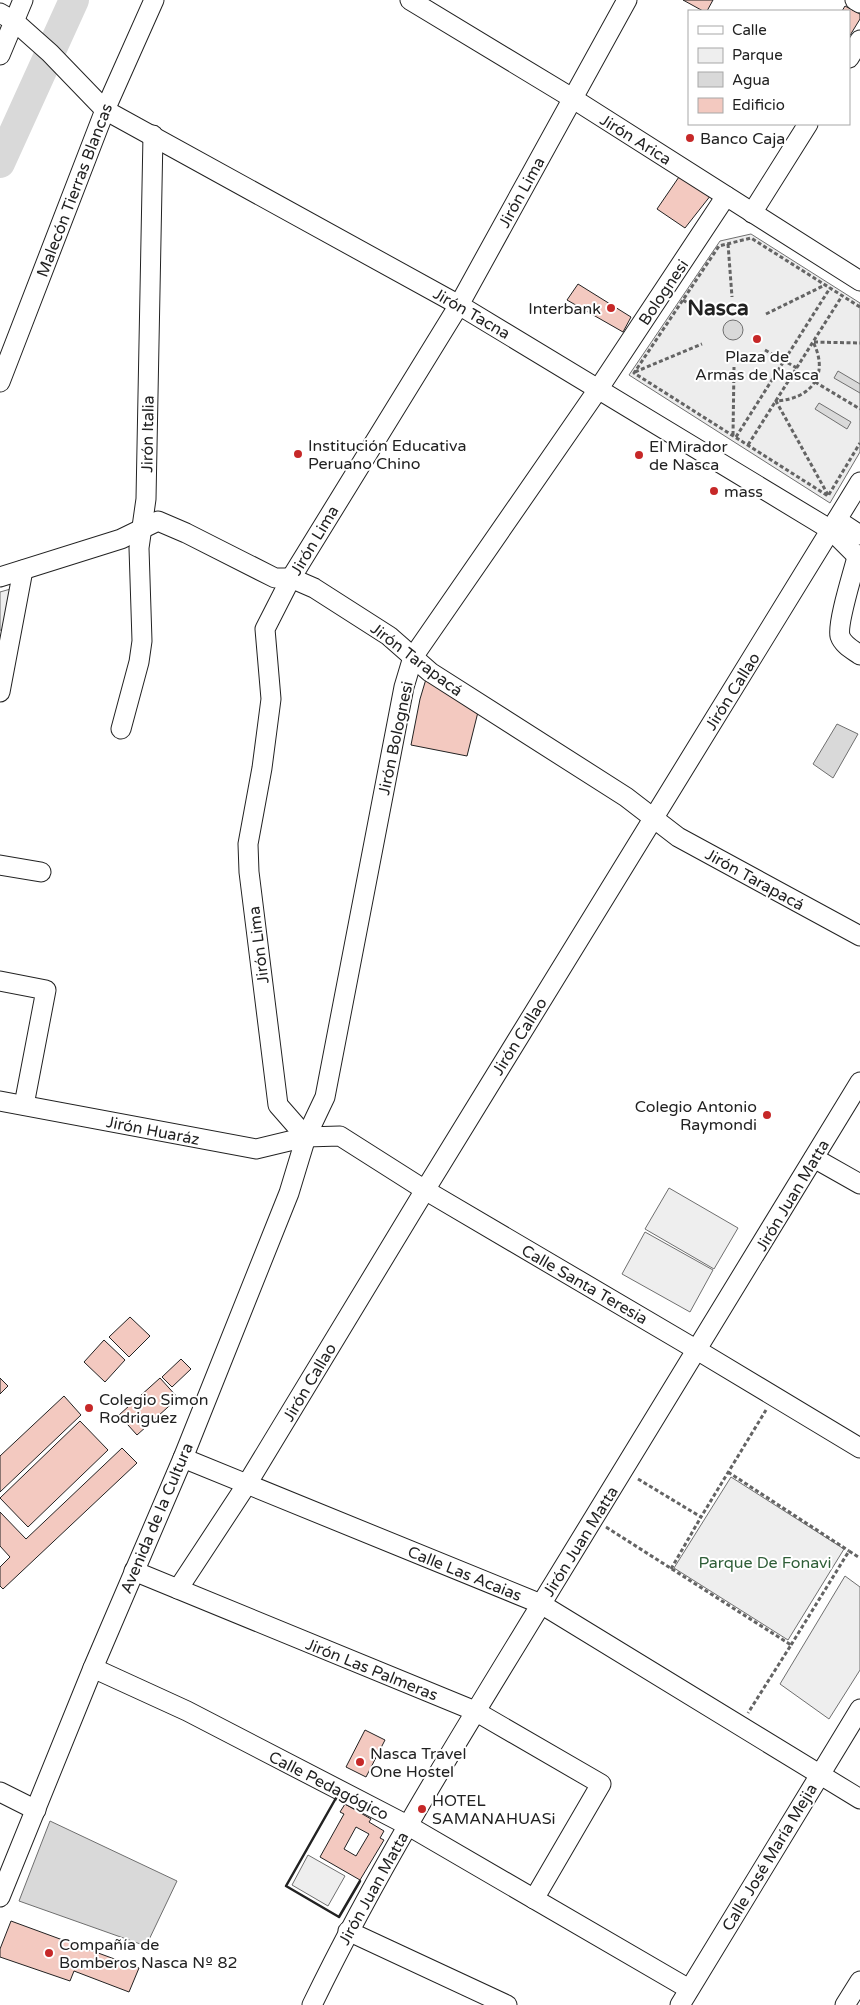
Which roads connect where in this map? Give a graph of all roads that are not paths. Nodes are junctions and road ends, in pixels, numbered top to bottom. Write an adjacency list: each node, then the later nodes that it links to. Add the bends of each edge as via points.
1 (23, 0): 7 (street)
2 (154, 0): 12 (street, Malecón Tierras Blancas)
3 (410, 0): 11 (street, Jirón Arica)
4 (627, 0): 11 (street, Jirón Lima)
5 (855, 0): 6 (street)
6 (860, 3)
7 (7, 17): 9 (street); 12 (street, Jirón Tacna, via 50,53)
8 (860, 40): 10 (street)
9 (0, 55)
10 (850, 56)
11 (572, 98): 15 (street, Jirón Arica); 18 (street, Jirón Lima)
12 (105, 110): 14 (street, Jirón Tacna); 19 (street, Malecón Tierras Blancas)
13 (807, 125): 16 (street)
14 (154, 135): 18 (street, Jirón Tacna); 23 (street, Jirón Italia)
15 (726, 196): 16 (street, Jirón Arica); 20 (street, Bolognesi)
16 (752, 213): 17 (street, Jirón Arica)
17 (860, 280)
18 (459, 305): 20 (street, Jirón Tacna); 28 (street, Jirón Lima)
19 (0, 382)
20 (599, 388): 22 (street, Jirón Tacna); 30 (street, Jirón Bolognesi)
21 (860, 482): 22 (street, Jirón Callao)
22 (834, 525): 24 (street); 25 (street); 33 (street, Jirón Callao)
23 (143, 528): 26 (street, Jirón Tarapacá, via 121,539); 28 (street, Jirón Tarapacá, via 158,521 275,578); 32 (street, Jirón Italia, via 139,548 142,641)
24 (860, 534)
25 (858, 558): 29 (street, via 840,636)
26 (24, 570): 27 (street, Jirón Tarapacá); 31 (street)
27 (0, 577)
28 (291, 578): 30 (street, Jirón Tarapacá, via 314,588 389,636); 41 (street, Jirón Lima, via 265,629 271,699 248,844 278,1105)
29 (860, 655)
30 (413, 657): 33 (street, Jirón Tarapacá, via 430,672 626,798); 41 (street, Jirón Bolognesi, via 404,687 325,1097)
31 (0, 692)
32 (121, 730)
33 (653, 819): 36 (street, Jirón Tarapacá, via 678,837); 44 (street, Jirón Callao)
34 (0, 864): 35 (street)
35 (41, 872)
36 (860, 936)
37 (0, 981): 40 (street, via 46,990)
38 (860, 1082): 42 (street, Jirón Juan Matta)
39 (0, 1101): 40 (street, Jirón Huaráz)
40 (24, 1105): 41 (street, Jirón Huaráz, via 256,1149)
41 (306, 1137): 44 (street, Calle Santa Teresia, via 340,1136); 47 (street, Avenida de la Cultura, via 290,1193)
42 (814, 1158): 43 (street); 45 (street, Jirón Juan Matta)
43 (860, 1184)
44 (425, 1190): 45 (street, Calle Santa Teresia); 48 (street, Jirón Callao)
45 (698, 1350): 46 (street, Calle Santa Teresia); 51 (street, Jirón Juan Matta)
46 (860, 1448)
47 (182, 1458): 48 (street, Calle Las Acaias); 49 (street, Avenida de la Cultura)
48 (247, 1484): 50 (street, Jirón Callao); 51 (street, Calle Las Acaias)
49 (134, 1571): 50 (street, Jirón Las Palmeras); 52 (street, Avenida de la Cultura)
50 (178, 1589): 54 (street, Jirón Las Palmeras)
51 (541, 1604): 54 (street, Jirón Juan Matta); 55 (street, Calle Las Acaias)
52 (92, 1668): 58 (street, Avenida de la Cultura); 59 (street, Calle Pedagógico, via 187,1711)
53 (860, 1710): 55 (street, Calle José María Mejia)
54 (475, 1711): 59 (street, Jirón Juan Matta); 61 (street, Jirón Las Palmeras, via 601,1784)
55 (820, 1775): 57 (street, Calle Las Acaias); 64 (street, Calle José María Mejia)
56 (0, 1792): 58 (street)
57 (860, 1799)
58 (36, 1810): 60 (street, Avenida de la Cultura)
59 (407, 1825): 61 (street, Calle Pedagógico); 62 (street, Jirón Juan Matta)
60 (0, 1897)
61 (534, 1899): 64 (street, Calle Pedagógico)
62 (348, 1931): 65 (street, Jirón Juan Matta); 66 (street)
63 (860, 1980): 67 (street)
64 (684, 1997)
65 (312, 2005)
66 (507, 2005)
67 (845, 2005)

